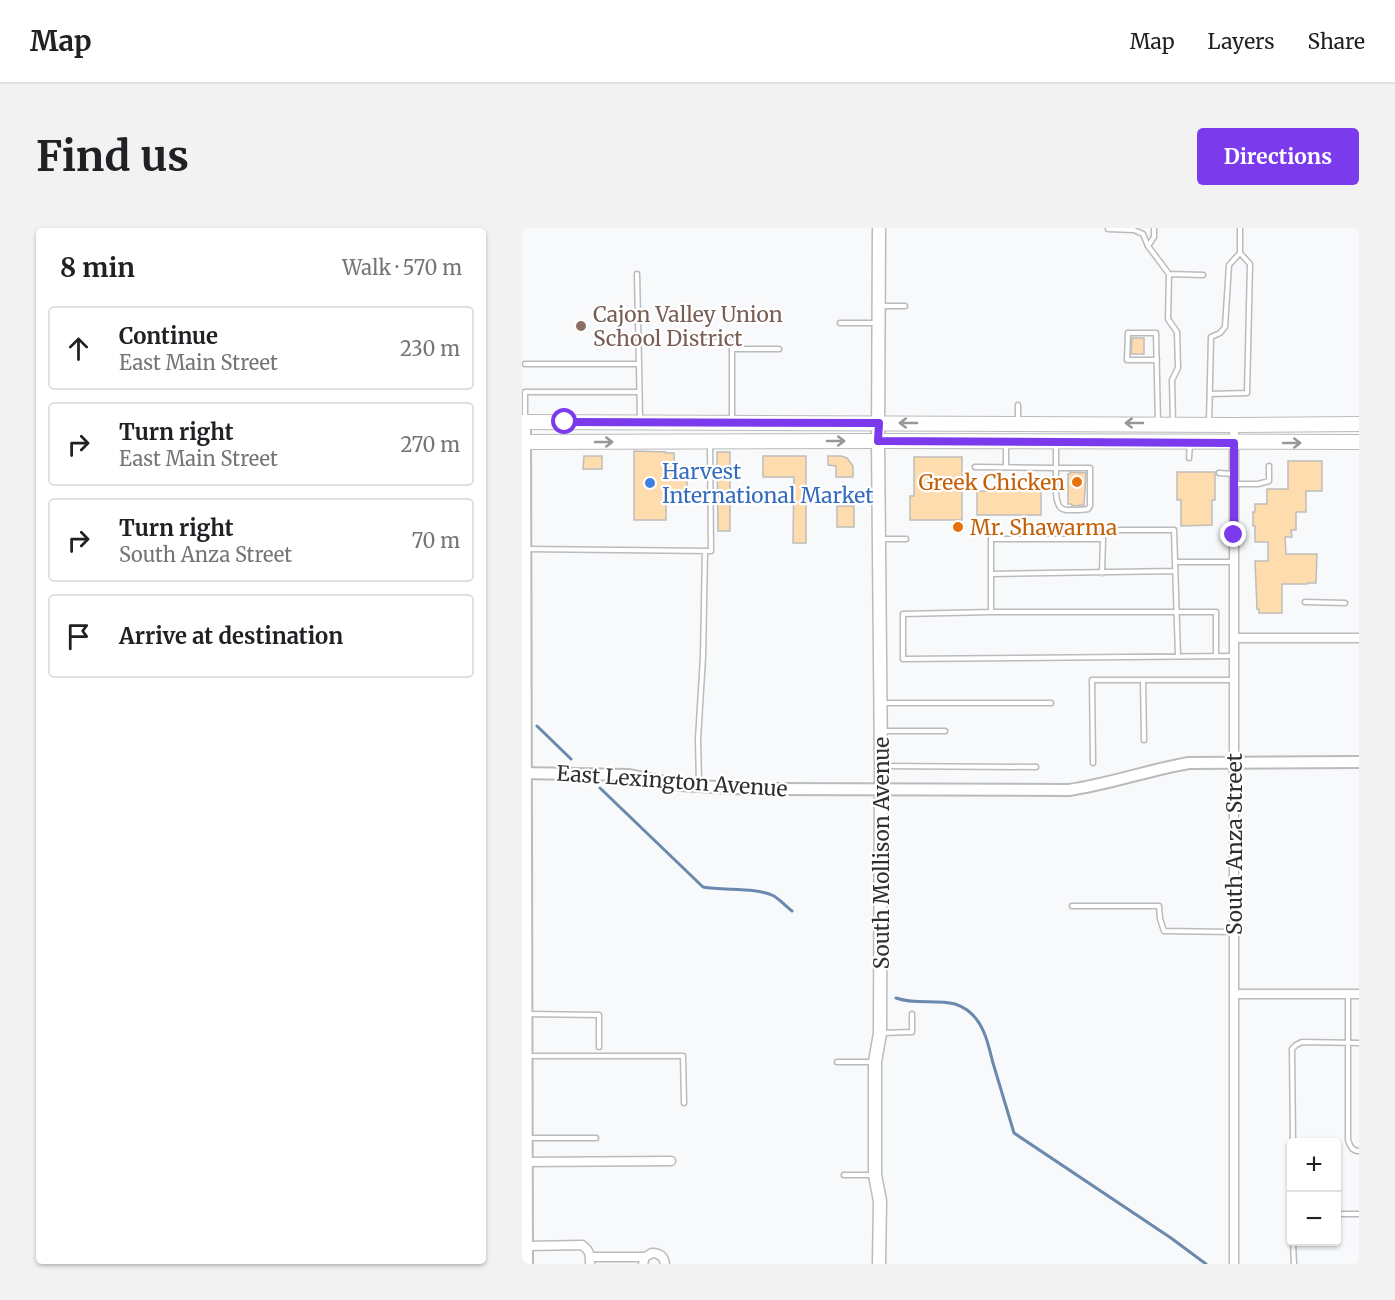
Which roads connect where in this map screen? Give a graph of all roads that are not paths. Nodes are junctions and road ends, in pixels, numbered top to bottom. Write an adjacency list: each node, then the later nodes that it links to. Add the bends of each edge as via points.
1 (879, 228): 10 (main road, South Mollison Avenue)
2 (1154, 228): 5 (lane)
3 (1240, 228): 6 (lane)
4 (1108, 229): 5 (lane, via 1134,230 1143,234)
5 (1148, 246): 8 (lane)
6 (1240, 253): 21 (lane, via 1229,265 1225,327 1211,337); 21 (lane, via 1250,264 1247,393)
7 (638, 274): 19 (lane)
8 (1169, 274): 9 (lane); 29 (lane, via 1168,320 1177,332 1178,368 1172,380)
9 (1203, 275)
10 (880, 306): 11 (lane); 13 (main road, South Mollison Avenue)
11 (905, 306)
12 (840, 323): 13 (lane)
13 (880, 323): 26 (main road, South Mollison Avenue)
14 (697, 342): 15 (lane, via 732,342)
15 (732, 349): 16 (lane); 25 (lane)
16 (779, 349)
17 (1157, 360): 17 (lane, via 1156,333 1128,333 1127,360); 28 (lane)
18 (525, 364): 19 (lane)
19 (639, 364): 20 (lane)
20 (639, 392): 23 (lane, via 525,392); 24 (lane)
21 (1209, 394): 30 (lane)
22 (1018, 405): 27 (lane)
23 (523, 422): 24 (main road); 34 (street)
24 (640, 422): 25 (main road); 35 (main road)
25 (732, 423): 26 (main road)
26 (879, 423): 27 (main road, one-way to 26); 33 (main road, South Mollison Avenue)
27 (1018, 423): 28 (main road, one-way to 27)
28 (1158, 423): 29 (main road)
29 (1173, 423): 30 (main road)
30 (1209, 423): 31 (main road)
31 (1234, 424): 32 (main road); 41 (street, South Anza Street)
32 (1359, 424)
33 (878, 441): 36 (main road, one-way to 33); 37 (main road); 50 (main road, South Mollison Avenue)
34 (523, 442): 35 (main road, one-way to 35); 53 (street)
35 (639, 442): 36 (main road)
36 (710, 442): 54 (lane, via 711,551)
37 (1006, 442): 38 (main road); 45 (lane)
38 (1056, 442): 39 (main road); 46 (lane)
39 (1190, 442): 41 (main road); 42 (lane)
40 (1359, 442): 41 (main road, one-way to 40)
41 (1234, 443): 48 (street, South Anza Street)
42 (1189, 458)
43 (1269, 466): 49 (lane, via 1269,482)
44 (975, 467): 45 (lane)
45 (1006, 467): 46 (lane)
46 (1056, 468): 46 (lane, via 1090,468 1088,509 1062,509 1057,503)
47 (1219, 473): 48 (lane)
48 (1234, 474): 49 (street, South Anza Street)
49 (1234, 484): 56 (street, South Anza Street)
50 (880, 539): 51 (lane); 71 (main road, South Mollison Avenue)
51 (906, 539)
52 (1102, 539): 55 (lane, via 1102,530 1174,530); 58 (lane); 59 (lane, via 991,538)
53 (524, 549): 54 (lane); 81 (street)
54 (705, 551): 82 (lane)
55 (1175, 562): 56 (lane); 57 (lane)
56 (1234, 562): 64 (street, South Anza Street)
57 (1175, 571): 58 (lane); 62 (lane)
58 (1102, 573): 59 (lane)
59 (992, 574): 63 (lane)
60 (1305, 602): 61 (lane)
61 (1346, 603)
62 (1176, 611): 63 (lane); 66 (lane); 67 (lane, via 1216,612)
63 (992, 612): 66 (lane, via 903,614 903,659)
64 (1234, 638): 65 (street); 68 (street, South Anza Street)
65 (1359, 638)
66 (1178, 656): 67 (lane)
67 (1216, 656): 68 (lane)
68 (1234, 656): 70 (street, South Anza Street)
69 (1143, 680): 70 (lane); 75 (lane); 78 (lane, via 1092,680)
70 (1234, 680): 76 (street, South Anza Street)
71 (881, 703): 72 (lane); 73 (main road, South Mollison Avenue)
72 (1051, 703)
73 (881, 731): 74 (lane); 79 (main road, South Mollison Avenue)
74 (945, 731)
75 (1144, 740)
76 (1234, 762): 77 (street, East Lexington Avenue); 83 (street, East Lexington Avenue, via 1181,764 1069,790); 85 (street, South Anza Street)
77 (1359, 762)
78 (1093, 763)
79 (881, 766): 80 (lane); 83 (main road, South Mollison Avenue)
80 (1036, 767)
81 (524, 773): 82 (street, East Lexington Avenue, via 629,775); 86 (street)
82 (699, 786): 83 (street, East Lexington Avenue)
83 (881, 789): 92 (main road, South Mollison Avenue)
84 (1072, 906): 85 (lane, via 1159,906 1164,931)
85 (1234, 932): 87 (street, South Anza Street)
86 (524, 972): 90 (street)
87 (1234, 994): 88 (street); 118 (street, South Anza Street)
88 (1348, 994): 89 (street); 93 (lane)
89 (1359, 994)
90 (525, 1011): 95 (lane, via 599,1015); 96 (street)
91 (912, 1014): 92 (lane, via 912,1032)
92 (880, 1033): 98 (main road, South Mollison Avenue)
93 (1348, 1043): 94 (lane); 102 (lane, via 1302,1042 1292,1049); 103 (lane, via 1348,1140 1350,1147)
94 (1359, 1043)
95 (599, 1047)
96 (524, 1056): 99 (lane, via 682,1056); 100 (street)
97 (837, 1062): 98 (lane)
98 (875, 1062): 107 (main road, South Mollison Avenue)
99 (684, 1103)
100 (527, 1138): 101 (lane); 105 (street)
101 (596, 1138)
102 (1293, 1138)
103 (1359, 1151)
104 (670, 1161): 105 (street)
105 (525, 1162): 108 (street)
106 (844, 1175): 107 (lane)
107 (875, 1175): 117 (main road, South Mollison Avenue, via 880,1201)
108 (525, 1203): 111 (street)
109 (1341, 1214): 110 (lane)
110 (1359, 1214)
111 (527, 1246): 113 (street, via 582,1245 591,1254); 115 (street)
112 (1293, 1246): 119 (lane)
113 (590, 1260): 114 (street)
114 (644, 1261): 116 (street, via 657,1253)
115 (527, 1264)
116 (665, 1264)
117 (879, 1264)
118 (1234, 1264)
119 (1294, 1264)

